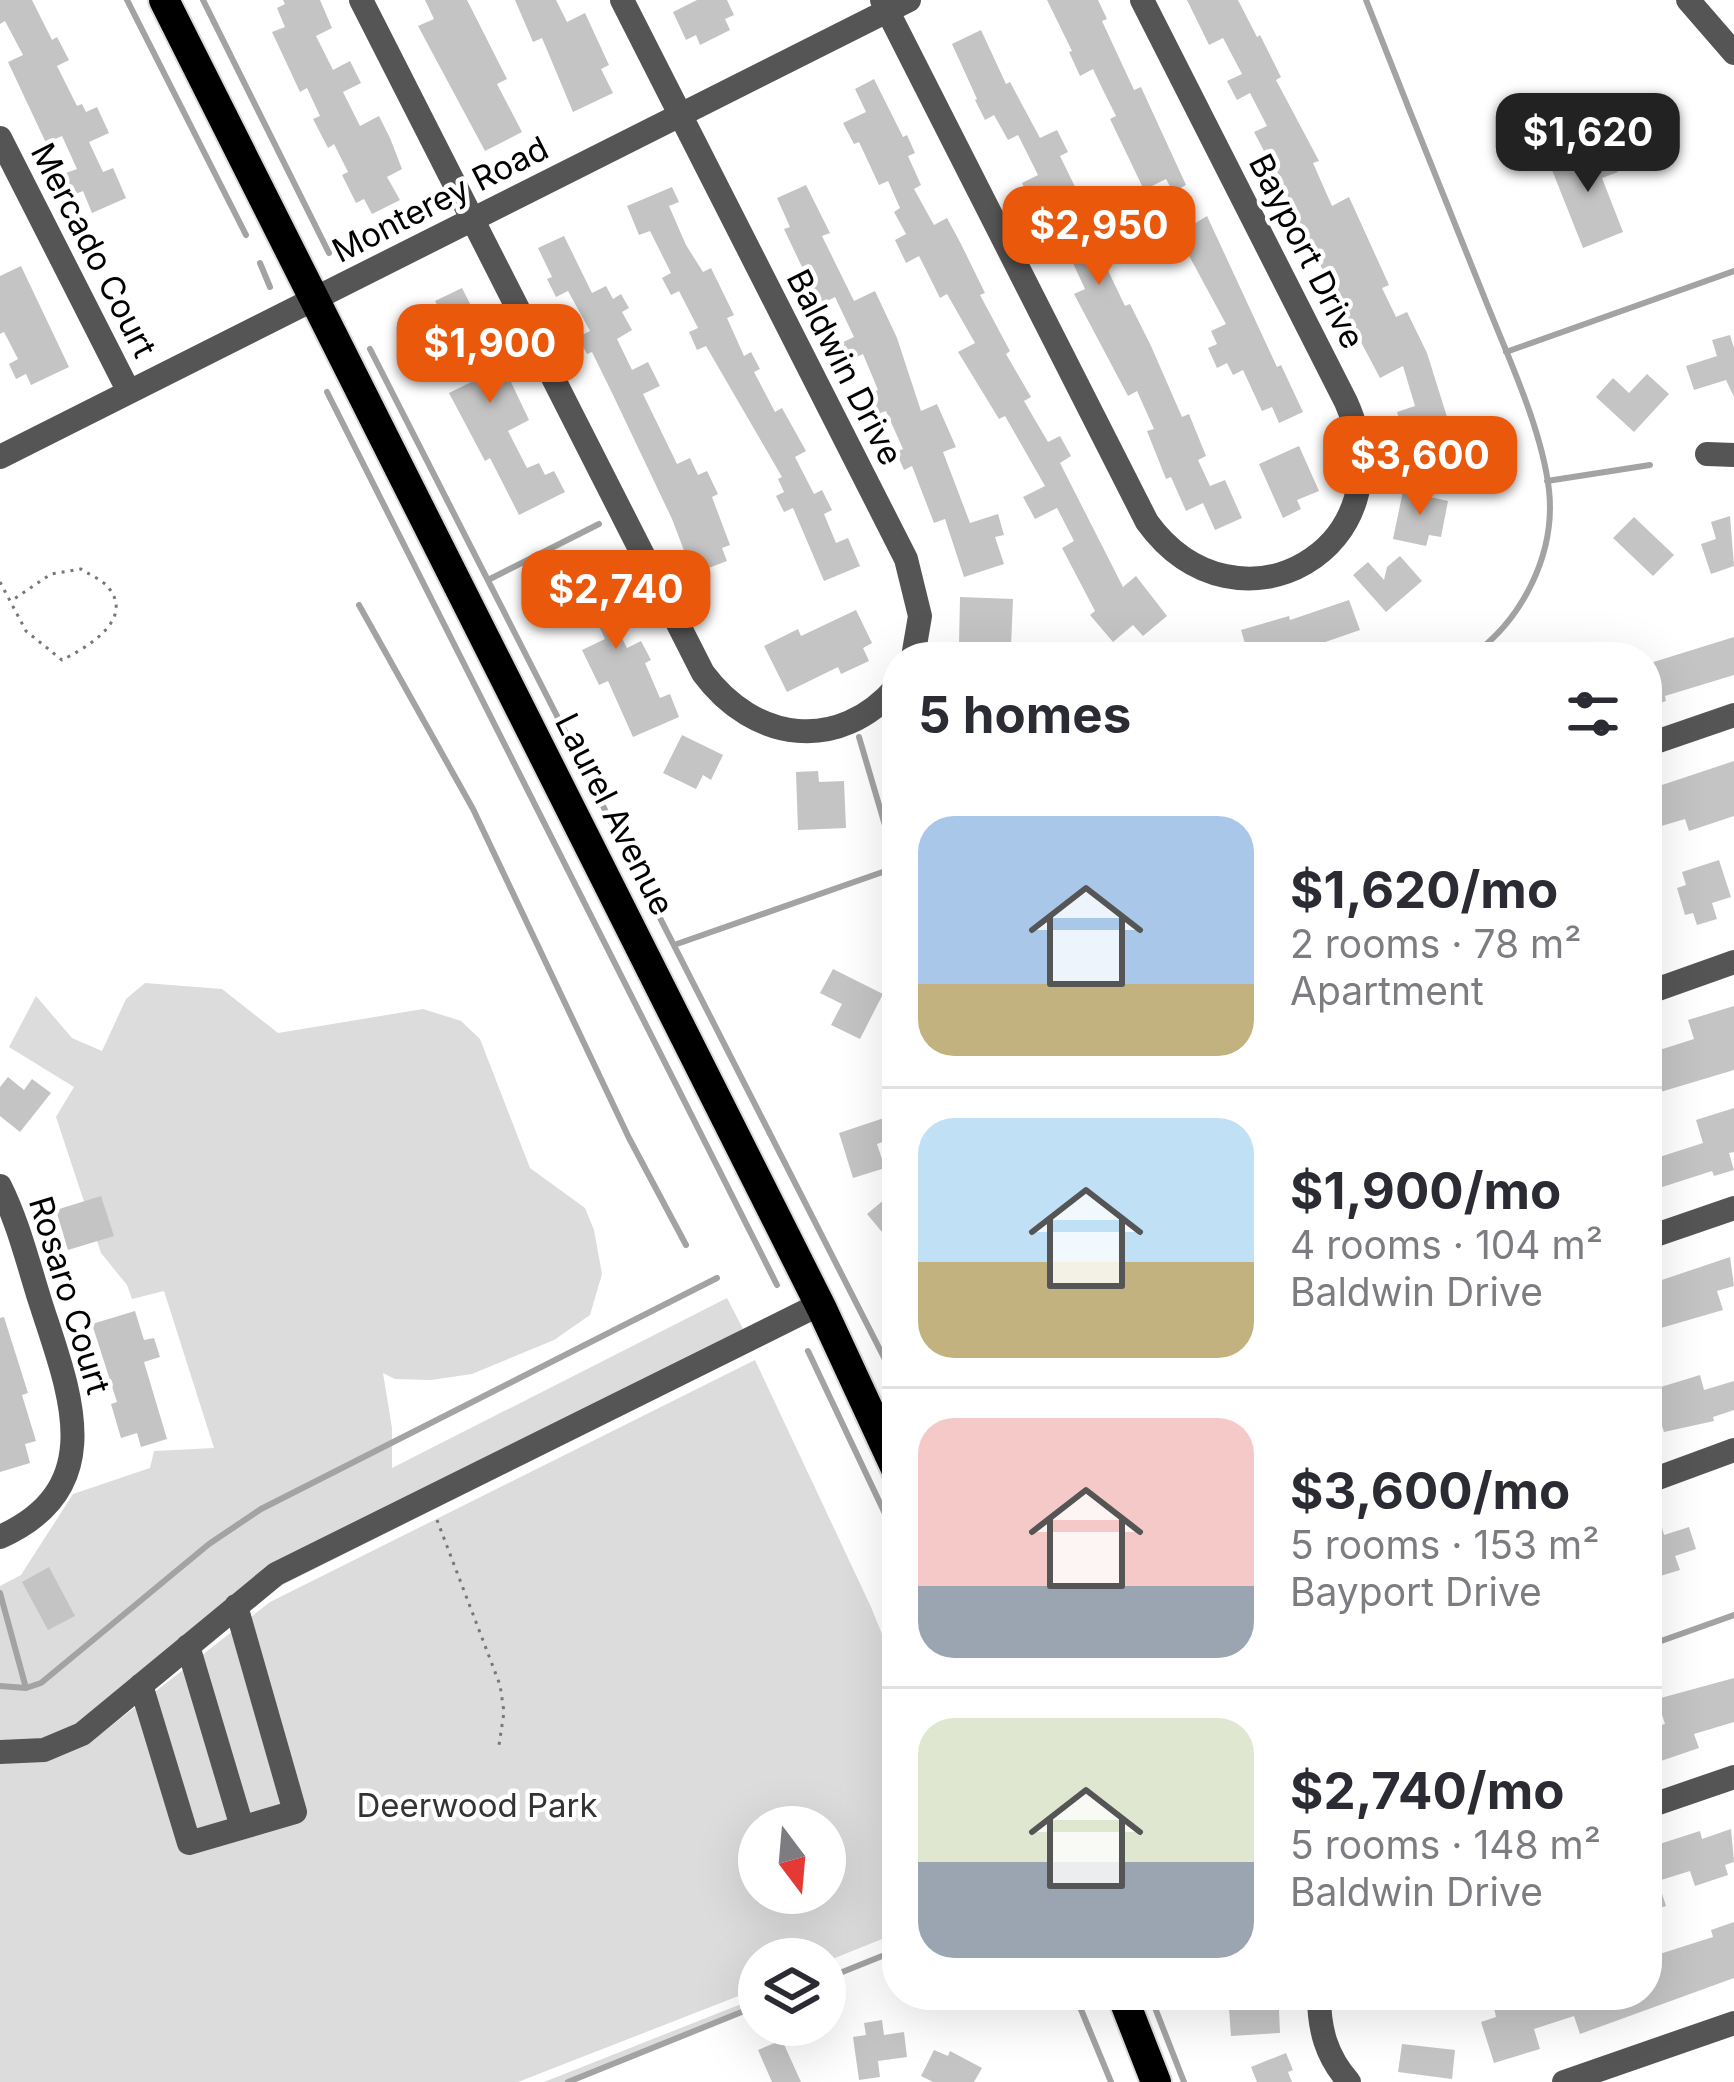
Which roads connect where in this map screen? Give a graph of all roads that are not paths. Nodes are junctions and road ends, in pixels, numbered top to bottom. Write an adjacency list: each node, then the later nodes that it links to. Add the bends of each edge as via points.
1 (164, 0): 11 (main road, Laurel Avenue)
2 (361, 0): 10 (street)
3 (622, 0): 8 (street, Baldwin Drive)
4 (1142, 0): 6 (street, Bayport Drive, via 1361,443 1358,499 1342,531 1281,573 1206,572 1155,532)
5 (1688, 0): 7 (street)
6 (893, 4): 8 (street, Monterey Road)
7 (1734, 53)
8 (680, 116): 10 (street, Monterey Road); 16 (street, Baldwin Drive, via 906,559 920,616)
9 (0, 138): 12 (street, Mercado Court)
10 (472, 219): 11 (street, Monterey Road); 17 (street, via 718,693 766,725 810,732 847,724)
11 (316, 299): 12 (street, Monterey Road); 25 (main road, Laurel Avenue)
12 (128, 392): 15 (street, Monterey Road)
13 (1707, 454): 14 (street)
14 (1734, 455)
15 (0, 457)
16 (916, 642)
17 (882, 700)
18 (1734, 715): 19 (street)
19 (1662, 741)
20 (1734, 962): 21 (street)
21 (1662, 988)
22 (0, 1186): 29 (street, Rosaro Court, via 75,1421 58,1491)
23 (1734, 1208): 24 (street)
24 (1662, 1233)
25 (820, 1304): 26 (main road, Laurel Avenue); 30 (street, via 276,1574)
26 (882, 1439)
27 (1734, 1450): 28 (street)
28 (1662, 1476)
29 (0, 1537)
30 (236, 1606): 31 (street); 36 (street, via 295,1812)
31 (188, 1646): 32 (street); 36 (street)
32 (141, 1684): 33 (street, via 62,1744); 36 (street, via 189,1843)
33 (0, 1752)
34 (1734, 1777): 35 (street)
35 (1662, 1802)
36 (242, 1827)
37 (1128, 2010): 40 (main road)
38 (1320, 2010): 41 (street, via 1330,2055)
39 (1734, 2023): 42 (street)
40 (1156, 2082)
41 (1349, 2082)
42 (1564, 2082)

